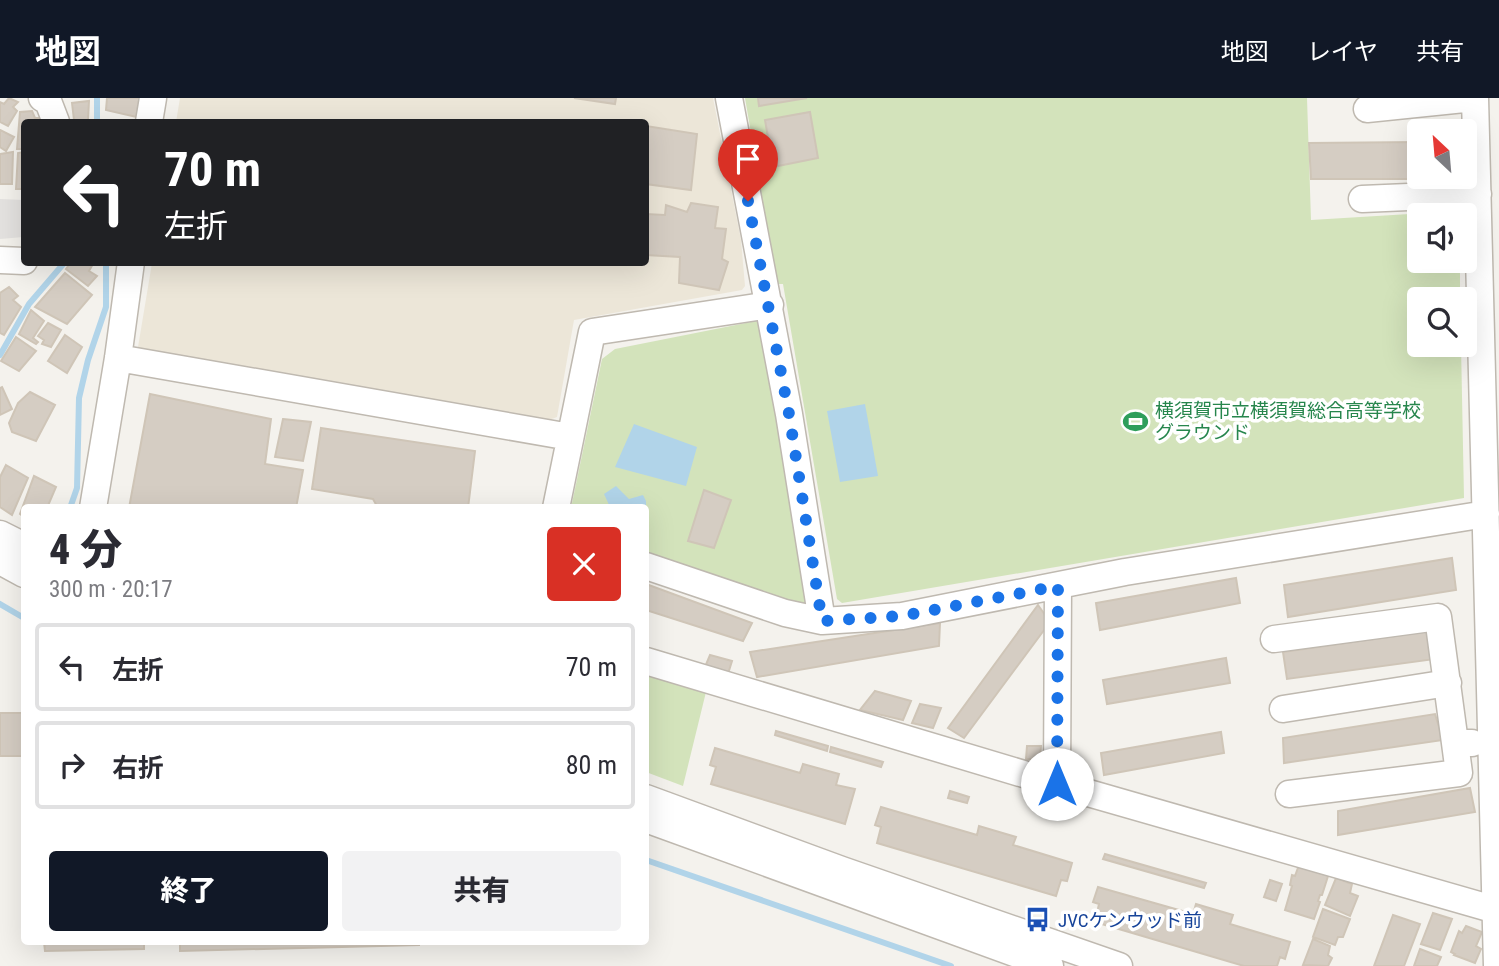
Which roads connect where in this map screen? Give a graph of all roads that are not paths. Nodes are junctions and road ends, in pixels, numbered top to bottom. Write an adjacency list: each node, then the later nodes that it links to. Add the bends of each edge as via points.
1 (42, 98): 6 (street, via 48,101)
2 (153, 98): 7 (street)
3 (729, 98): 14 (street)
4 (1475, 98): 5 (street); 8 (street)
5 (1367, 109)
6 (55, 119)
7 (150, 119)
8 (1478, 194): 9 (street); 10 (street)
9 (1362, 199)
10 (1489, 221): 15 (street)
11 (0, 260): 12 (street)
12 (21, 261)
13 (130, 266): 16 (street)
14 (770, 305): 17 (street, via 592,332); 29 (street)
15 (1490, 322): 18 (street)
16 (118, 358): 17 (street); 19 (street)
17 (570, 437): 20 (street)
18 (1492, 449): 21 (street)
19 (94, 504)
20 (557, 504)
21 (1486, 514): 27 (street); 28 (street)
22 (0, 534): 23 (street)
23 (21, 544)
24 (0, 561): 26 (street)
25 (649, 567): 29 (street)
26 (21, 572)
27 (1058, 586): 29 (street, via 902,616); 37 (street)
28 (1493, 586): 34 (street)
29 (822, 621)
30 (1274, 639): 32 (street, via 1438,617)
31 (649, 662): 37 (street)
32 (1448, 683): 33 (street); 35 (street)
33 (1283, 709)
34 (1495, 712): 36 (street)
35 (1455, 743): 36 (street); 38 (street, via 1459,774)
36 (1492, 743): 41 (street)
37 (1057, 784): 41 (street)
38 (1289, 794)
39 (649, 799): 43 (street)
40 (649, 821): 42 (street)
41 (1496, 910): 44 (street)
42 (1050, 966)
43 (1119, 966)
44 (1497, 966)

